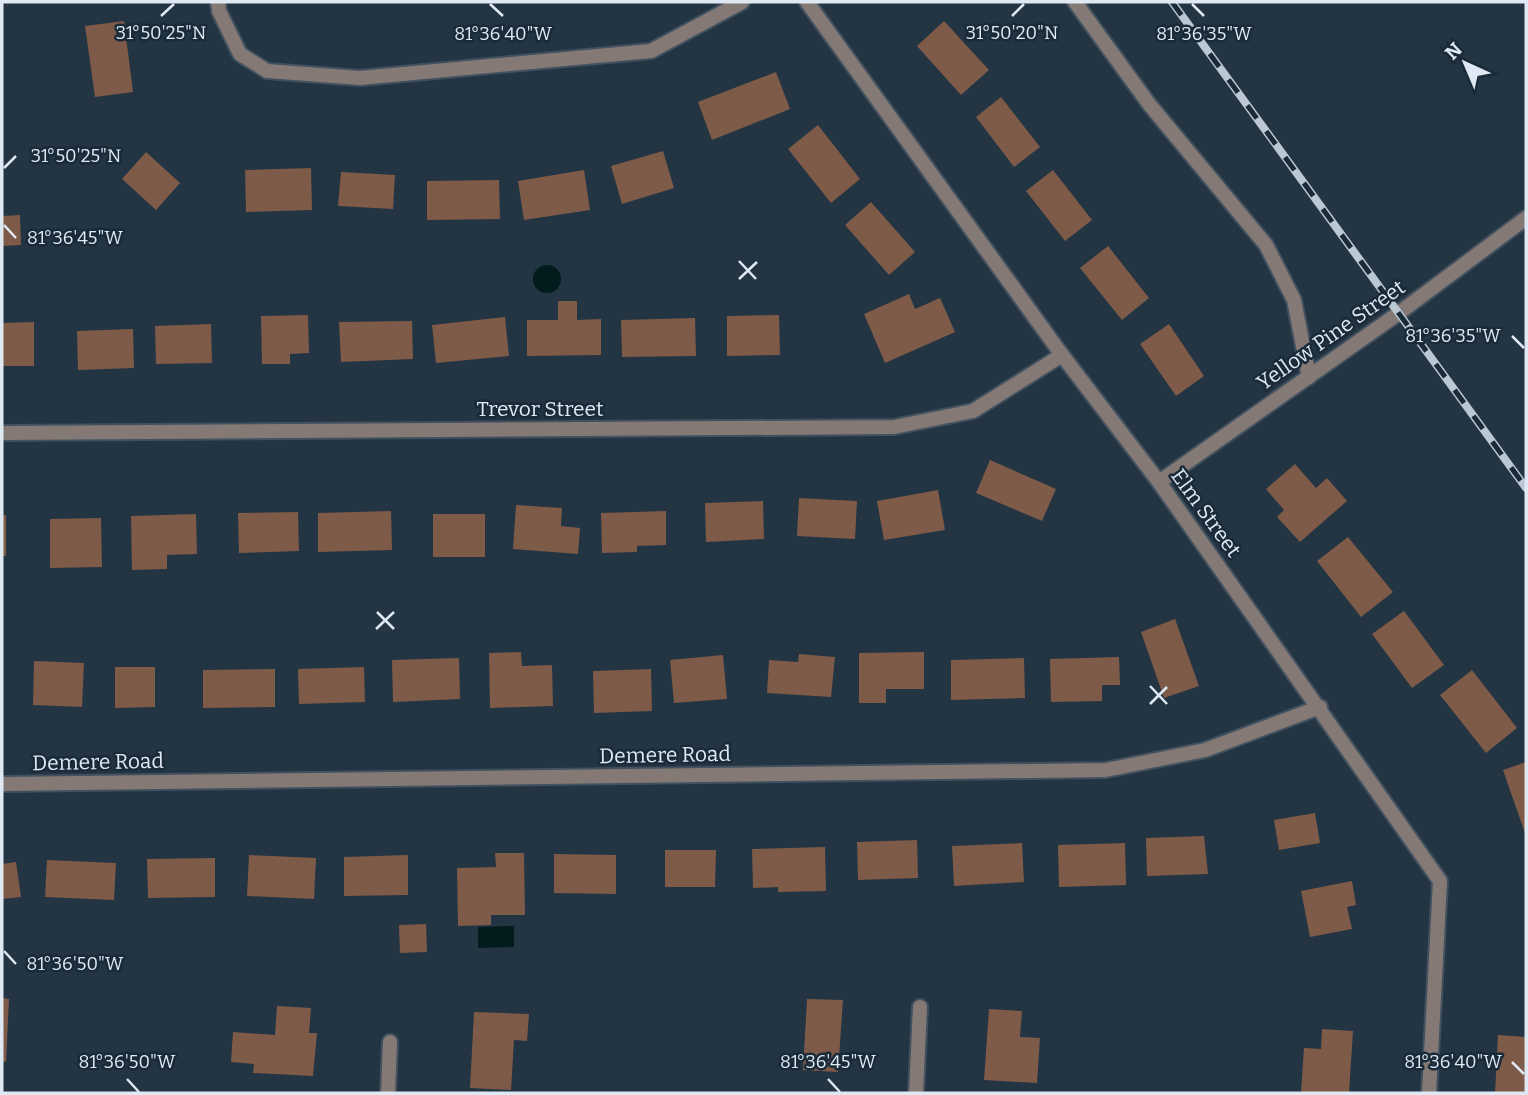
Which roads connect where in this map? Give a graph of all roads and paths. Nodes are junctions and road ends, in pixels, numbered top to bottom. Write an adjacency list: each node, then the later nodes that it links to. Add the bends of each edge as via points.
1 (218, 2): 2 (street, via 240,54 267,71 359,78 652,51)
2 (742, 2)
3 (807, 2): 6 (street, Elm Street)
4 (1075, 2): 7 (street, via 1149,104 1266,245 1294,300)
5 (1526, 218): 7 (street, Yellow Pine Street)
6 (1062, 355): 8 (street, Trevor Street, via 973,411 894,427); 9 (street, Elm Street)
7 (1308, 377): 9 (street, Yellow Pine Street)
8 (2, 433)
9 (1159, 482): 10 (street, Elm Street)
10 (1320, 707): 11 (street, Demere Road, via 1205,750 1106,770); 16 (street, Elm Street, via 1440,881)
11 (2, 785)
12 (920, 1007): 15 (street)
13 (390, 1042): 14 (street)
14 (388, 1093)
15 (915, 1093)
16 (1429, 1093)

